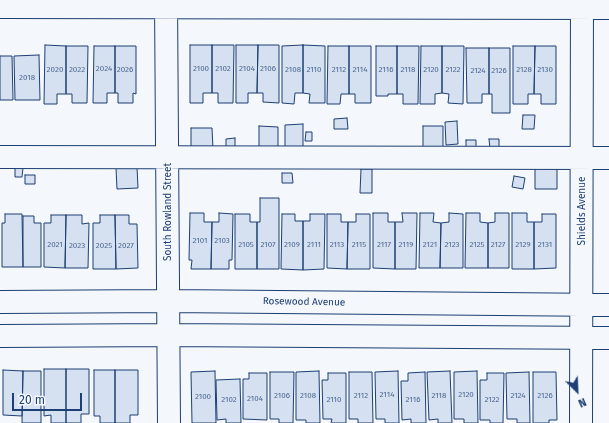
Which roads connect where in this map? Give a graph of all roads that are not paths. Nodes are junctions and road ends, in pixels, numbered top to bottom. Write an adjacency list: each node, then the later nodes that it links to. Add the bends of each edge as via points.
1 (166, 4): 2 (street); 3 (street); 6 (street, South Rowland Street)
2 (582, 4): 4 (street); 7 (street, Shields Avenue)
3 (0, 7)
4 (609, 8)
5 (0, 157): 6 (street)
6 (167, 157): 7 (street); 9 (street, South Rowland Street)
7 (582, 158): 8 (street); 11 (street, Shields Avenue)
8 (609, 158)
9 (168, 301): 10 (street, Rosewood Avenue); 11 (street, Rosewood Avenue); 13 (street, South Rowland Street)
10 (0, 302)
11 (582, 304): 12 (street, Rosewood Avenue); 15 (street, Shields Avenue)
12 (609, 305)
13 (169, 335): 14 (street); 15 (street); 17 (street, South Rowland Street)
14 (0, 336)
15 (581, 338): 16 (street); 18 (street, Shields Avenue)
16 (609, 338)
17 (169, 423)
18 (581, 423)

